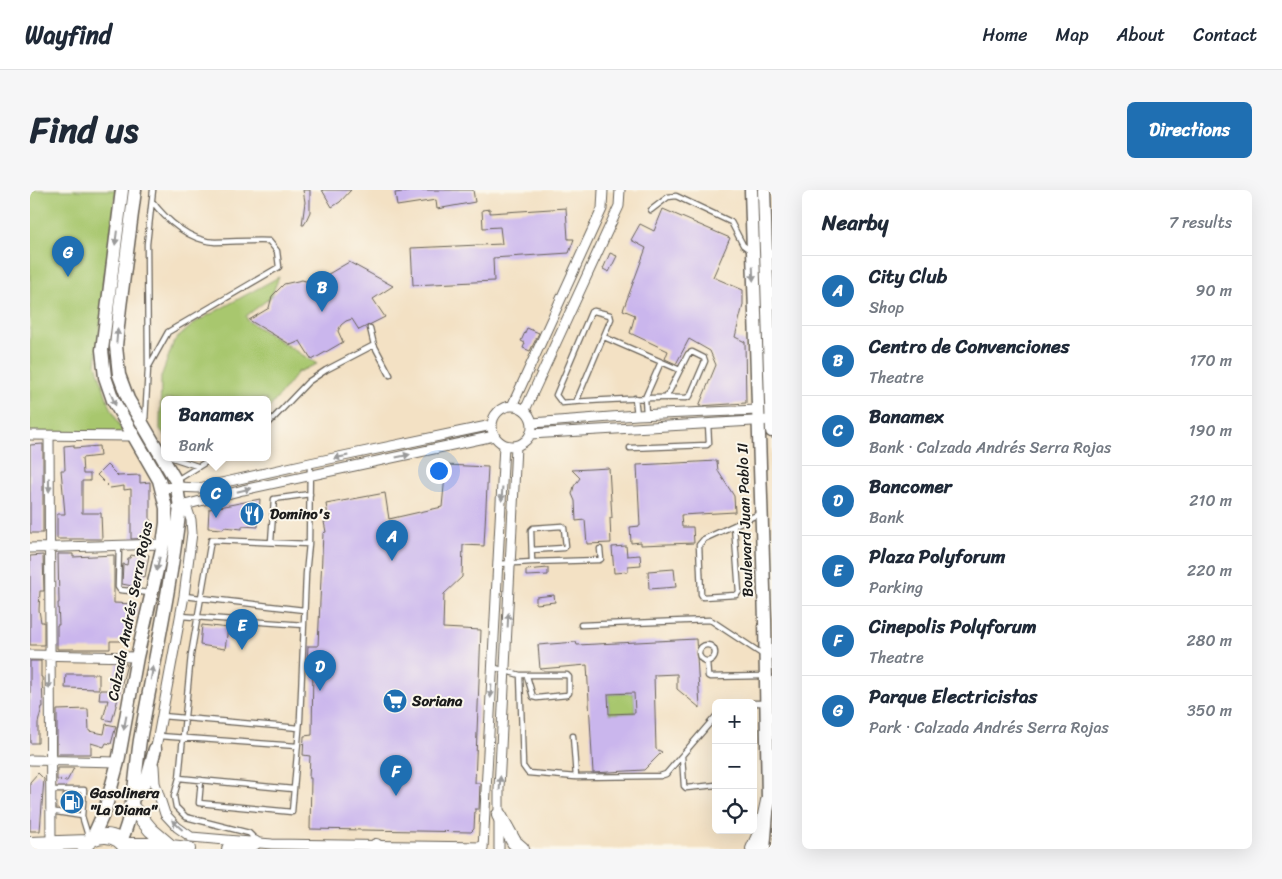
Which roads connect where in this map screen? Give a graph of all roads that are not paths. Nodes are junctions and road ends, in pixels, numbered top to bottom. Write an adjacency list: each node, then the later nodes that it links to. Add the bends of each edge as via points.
1 (122, 190): 38 (main road, Calzada Andrés Serra Rojas, one-way to 38, via 102,350 105,376 113,400)
2 (135, 190): 33 (main road, Calzada Andrés Serra Rojas, one-way to 2, via 119,375 116,346)
3 (153, 190): 8 (lane)
4 (603, 190): 25 (street, via 602,209)
5 (620, 190): 26 (street, via 619,206)
6 (751, 190): 10 (main road, Boulevard Juan Pablo II)
7 (764, 190): 11 (main road, Boulevard Juan Pablo II)
8 (152, 201): 18 (lane, via 147,244); 18 (lane, via 162,214 191,236 213,242 269,241 277,251 279,267 168,332)
9 (652, 210): 10 (lane, via 668,197 676,196 731,222 743,245)
10 (752, 252): 11 (main road); 16 (main road, Boulevard Juan Pablo II, one-way to 16)
11 (769, 256): 15 (main road, Boulevard Juan Pablo II)
12 (370, 328): 14 (lane)
13 (604, 337): 17 (lane); 24 (lane); 24 (lane, via 612,319 610,315 591,312 556,394 562,403)
14 (374, 345): 20 (lane); 29 (lane, via 308,382)
15 (771, 345): 16 (main road); 28 (main road, Boulevard Juan Pablo II)
16 (755, 346): 28 (main road, Boulevard Juan Pablo II)
17 (661, 362): 19 (lane); 22 (lane)
18 (148, 368): 33 (lane)
19 (680, 370): 23 (lane); 23 (lane, via 688,354 692,352 704,358 690,396)
20 (390, 375)
21 (635, 398): 22 (lane); 24 (lane); 27 (lane)
22 (644, 398): 23 (lane); 27 (lane)
23 (666, 398)
24 (576, 402)
25 (512, 406): 26 (street); 32 (street, via 497,412)
26 (525, 410): 30 (street)
27 (642, 415): 28 (street); 30 (street)
28 (763, 417): 31 (street); 34 (main road, Boulevard Juan Pablo II); 55 (main road, Boulevard Juan Pablo II)
29 (271, 421)
30 (532, 423): 35 (street)
31 (708, 424): 35 (street); 42 (lane, via 709,443 706,445)
32 (492, 425): 39 (street); 47 (street, one-way to 47)
33 (145, 428): 43 (main road, Calzada Andrés Serra Rojas)
34 (772, 431)
35 (530, 434): 41 (street)
36 (30, 436): 37 (street)
37 (49, 436): 38 (street); 62 (street, one-way to 62)
38 (132, 436): 51 (main road, Calzada Andrés Serra Rojas, via 146,455)
39 (494, 436): 40 (street); 49 (street, one-way to 39)
40 (504, 445): 41 (street); 67 (street, one-way to 67)
41 (516, 446): 66 (street)
42 (630, 448)
43 (161, 452)
44 (165, 461): 50 (main road, Calzada Andrés Serra Rojas)
45 (182, 461): 48 (lane)
46 (206, 461): 48 (lane)
47 (310, 463): 49 (lane); 50 (street, via 199,488)
48 (197, 466): 50 (lane)
49 (311, 475): 52 (lane); 53 (street, one-way to 49)
50 (176, 484): 51 (street); 53 (main road, Calzada Andrés Serra Rojas)
51 (162, 488): 54 (main road, Calzada Andrés Serra Rojas)
52 (310, 494): 57 (lane, via 274,499); 59 (lane)
53 (180, 507): 54 (street); 69 (street, via 188,511 192,533); 73 (main road, Calzada Andrés Serra Rojas)
54 (166, 508): 58 (main road, Calzada Andrés Serra Rojas)
55 (760, 513): 56 (lane); 81 (main road, Boulevard Juan Pablo II)
56 (734, 526): 56 (lane, via 739,592 736,595 702,597 699,545 704,539)
57 (271, 542): 59 (lane); 70 (lane, via 210,540)
58 (162, 544): 60 (street); 68 (main road, Calzada Andrés Serra Rojas, one-way to 68)
59 (309, 544): 71 (lane)
60 (119, 546): 62 (street); 68 (lane, via 120,590)
61 (30, 548): 62 (street)
62 (50, 548): 79 (street)
63 (600, 549): 65 (lane, via 599,560)
64 (532, 550): 64 (lane, via 564,548 564,528 530,530); 65 (lane)
65 (532, 562): 66 (lane)
66 (511, 563): 67 (lane); 84 (street, one-way to 66)
67 (498, 564): 83 (street)
68 (152, 593): 72 (main road, Calzada Andrés Serra Rojas)
69 (184, 596): 70 (lane); 74 (street)
70 (199, 598): 71 (lane); 75 (lane)
71 (304, 610): 76 (lane)
72 (147, 612): 73 (main road); 80 (main road, Calzada Andrés Serra Rojas)
73 (162, 614): 74 (street); 109 (main road, Calzada Andrés Serra Rojas, one-way to 73)
74 (181, 616): 75 (lane); 89 (street)
75 (197, 617): 76 (lane); 90 (lane)
76 (304, 625): 92 (lane)
77 (581, 625): 81 (lane, via 709,620)
78 (30, 655): 79 (street)
79 (49, 655): 80 (street); 100 (street, one-way to 100)
80 (138, 657): 101 (main road, Calzada Andrés Serra Rojas, one-way to 101)
81 (769, 658): 87 (main road, Boulevard Juan Pablo II)
82 (707, 661): 87 (lane, via 710,677)
83 (492, 667): 84 (lane); 120 (street, one-way to 120)
84 (505, 672): 85 (lane); 111 (street, one-way to 84)
85 (520, 675): 86 (lane); 102 (lane, via 524,766 528,773)
86 (527, 676): 86 (lane, via 567,675 569,693 533,697)
87 (765, 676): 88 (main road, Boulevard Juan Pablo II)
88 (759, 703): 108 (main road, Boulevard Juan Pablo II)
89 (162, 716): 90 (lane); 93 (street)
90 (185, 717): 92 (lane); 95 (lane)
91 (712, 721): 98 (lane)
92 (299, 728): 96 (lane)
93 (158, 736): 95 (lane); 97 (street)
94 (573, 736): 102 (lane)
95 (183, 737): 96 (lane); 103 (lane)
96 (297, 746): 106 (lane)
97 (155, 749): 109 (main road, via 147,779); 114 (street, one-way to 97, via 191,837 177,827 165,814 155,783)
98 (682, 756): 102 (lane, via 666,774 660,776); 105 (lane, via 686,788)
99 (30, 760): 100 (street)
100 (50, 760): 101 (street); 107 (street)
101 (118, 762): 113 (main road, Calzada Andrés Serra Rojas, via 105,810)
102 (576, 777)
103 (179, 778): 104 (lane); 114 (lane, via 174,796 176,806 186,817 249,833)
104 (201, 780): 106 (lane); 106 (lane, via 198,802 292,812)
105 (712, 785)
106 (294, 789)
107 (50, 790): 110 (street); 112 (lane, via 84,790)
108 (768, 801): 125 (main road, via 762,829); 126 (main road, Boulevard Juan Pablo II)
109 (131, 803): 117 (main road, Calzada Andrés Serra Rojas); 118 (main road, via 151,830)
110 (50, 811): 112 (lane); 116 (street)
111 (499, 815): 123 (street); 124 (main road, via 514,842)
112 (82, 816): 113 (lane)
113 (88, 843): 116 (main road); 117 (main road, via 101,836 110,836)
114 (254, 843): 119 (street); 122 (main road, via 246,848)
115 (30, 844): 116 (main road)
116 (51, 844)
117 (124, 845): 118 (main road)
118 (171, 847): 121 (main road)
119 (378, 847): 120 (street)
120 (483, 848)
121 (188, 849)
122 (229, 849)
123 (499, 849)
124 (522, 849)
125 (753, 849)
126 (764, 849)

